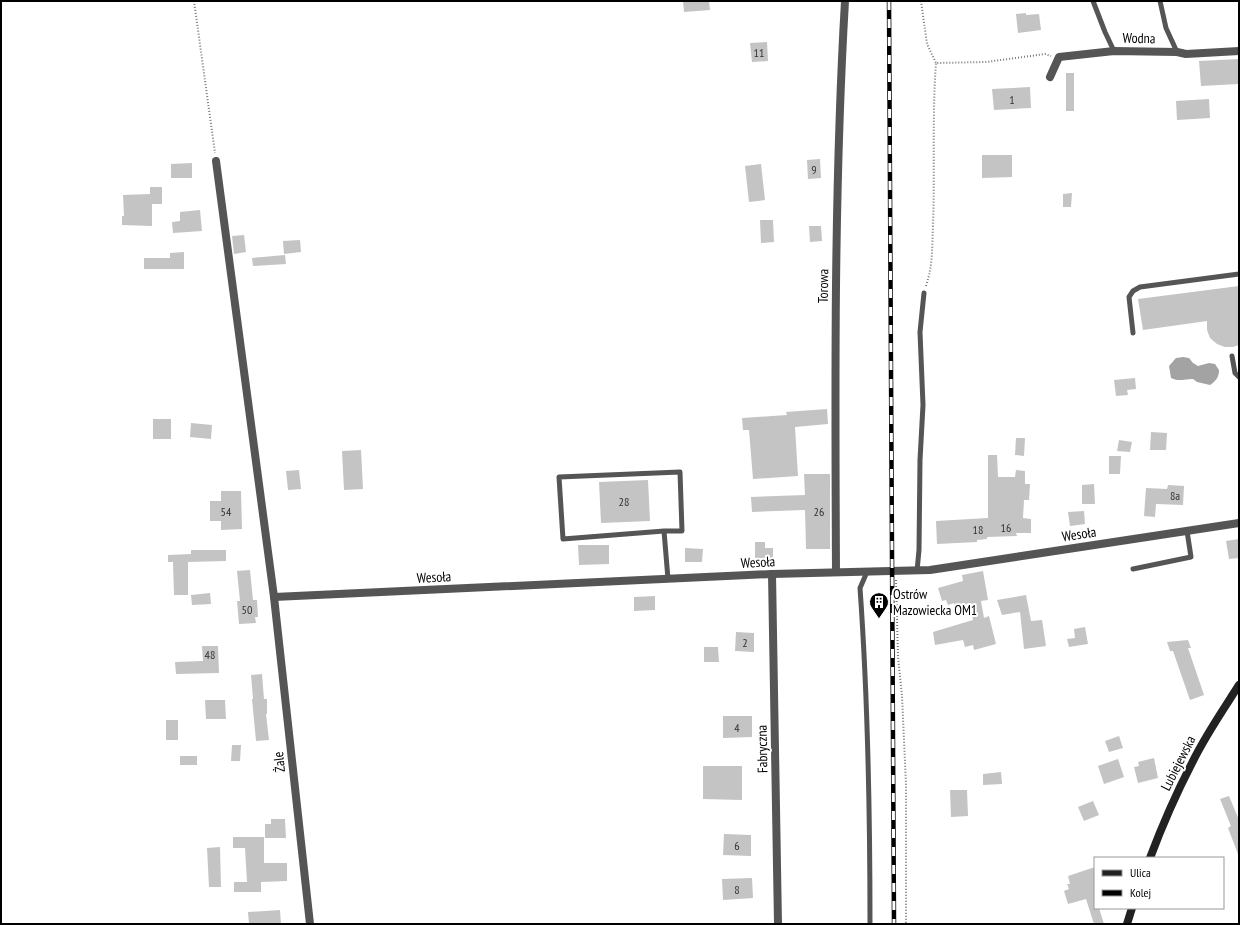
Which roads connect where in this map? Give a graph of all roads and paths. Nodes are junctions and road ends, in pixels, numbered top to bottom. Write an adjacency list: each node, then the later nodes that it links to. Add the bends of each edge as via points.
1 (194, 1): 12 (path)
2 (845, 1): 23 (street, Torowa, via 835,333)
3 (921, 1): 10 (path, via 927,44)
4 (1093, 1): 6 (lane)
5 (1160, 1): 8 (lane, via 1166,28)
6 (1114, 51): 8 (street, Wodna); 9 (street, Wodna)
7 (1239, 51): 8 (street, Wodna, via 1186,54)
8 (1177, 52)
9 (1059, 57): 10 (path, via 1045,54 986,62); 11 (street)
10 (936, 63): 14 (path, via 933,104 933,254 931,272)
11 (1050, 77)
12 (216, 161): 28 (street, Żale)
13 (1239, 274): 15 (lane, via 1140,287 1129,297)
14 (924, 293): 22 (lane, via 920,332 923,405 920,550)
15 (1133, 333)
16 (1232, 356): 17 (lane, via 1234,373)
17 (1239, 377)
18 (1239, 523): 20 (street, Wesoła)
19 (664, 531): 19 (lane, via 682,531 680,472 559,477 563,539); 27 (lane)
20 (1187, 531): 21 (lane, via 1191,557); 22 (street, Wesoła)
21 (1133, 569)
22 (917, 571): 25 (street, Wesoła)
23 (836, 572): 24 (street, Wesoła); 26 (street, Wesoła)
24 (866, 572): 25 (street, Wesoła); 34 (lane, via 860,588 867,720)
25 (896, 572): 35 (path, via 898,657 906,784)
26 (772, 574): 27 (street, Wesoła); 33 (street, Fabryczna)
27 (668, 579): 28 (street, Wesoła)
28 (274, 597): 32 (street, Żale)
29 (1239, 685): 30 (main road, Lubiejewska, via 1192,762)
30 (1150, 857)
31 (1132, 909): 36 (main road)
32 (310, 924)
33 (778, 924)
34 (870, 924)
35 (906, 924)
36 (1127, 924)

